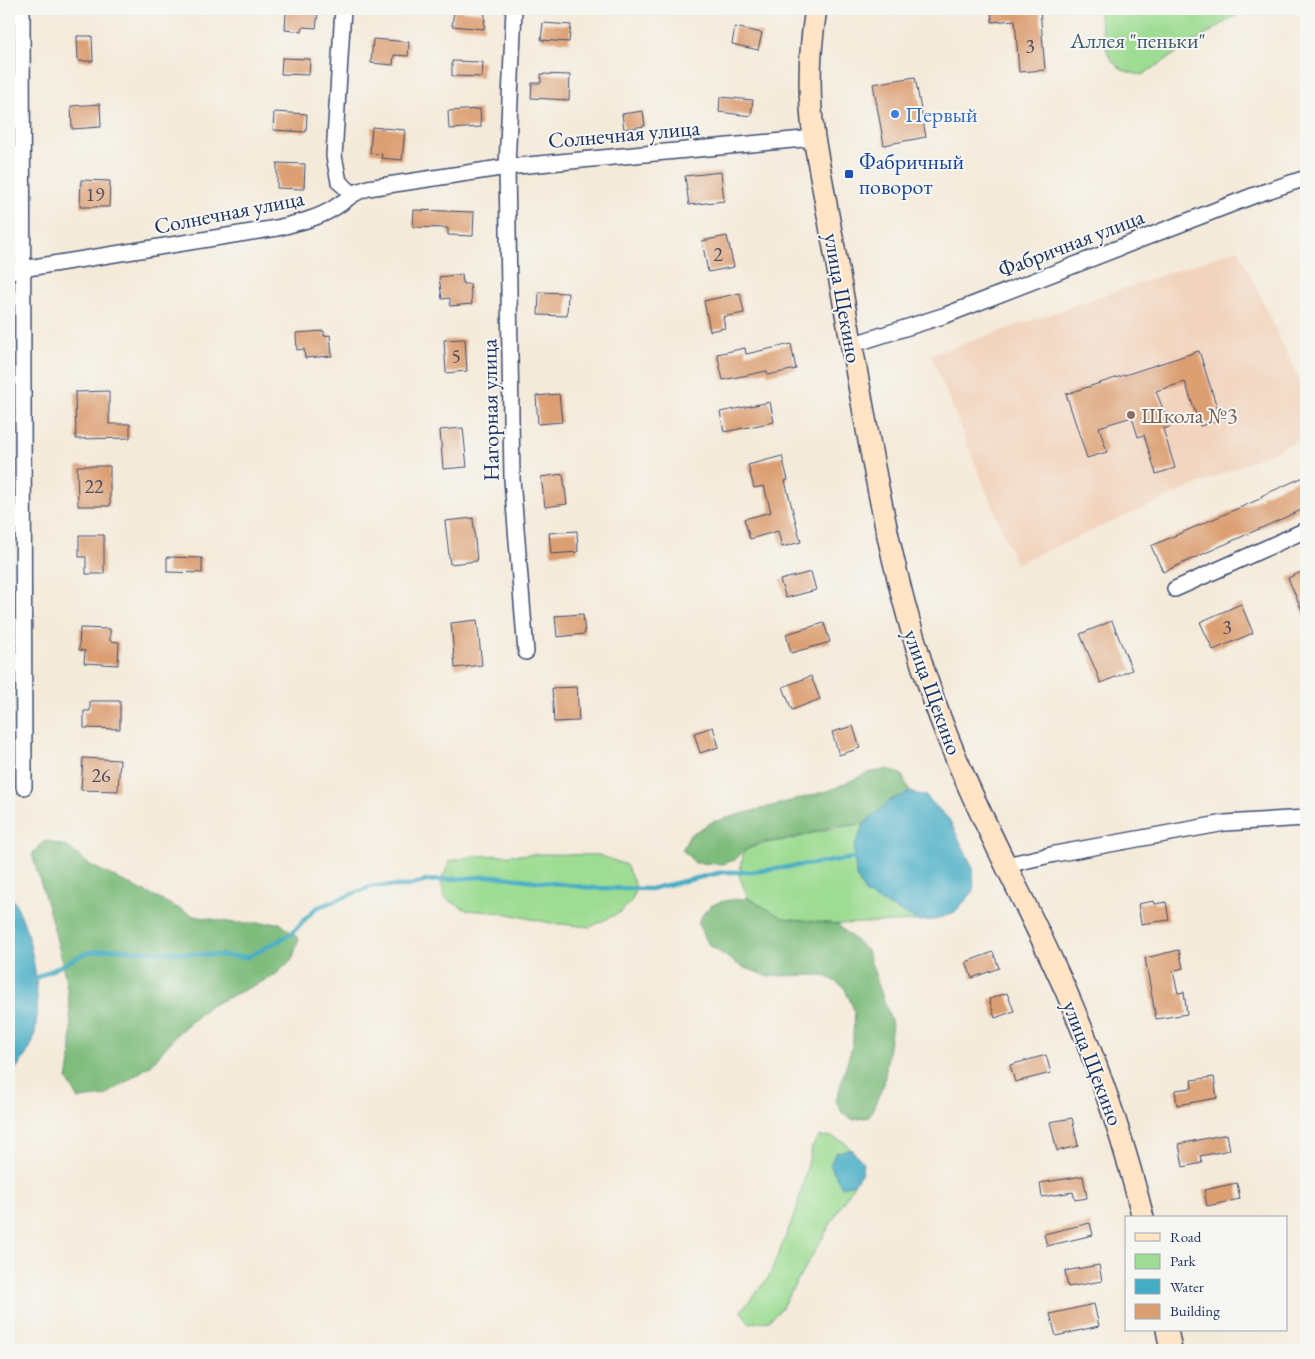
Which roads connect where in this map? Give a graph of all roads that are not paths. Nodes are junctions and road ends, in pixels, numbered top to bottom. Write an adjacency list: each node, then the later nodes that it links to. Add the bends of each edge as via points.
1 (22, 9): 9 (street)
2 (343, 9): 8 (street, via 334,156 339,182)
3 (514, 9): 6 (street, Нагорная улица)
4 (816, 9): 5 (main road, улица Щекино, via 809,105)
5 (814, 138): 6 (street, Солнечная улица); 10 (main road, улица Щекино)
6 (507, 166): 8 (street, Солнечная улица); 13 (street, Нагорная улица, via 512,479)
7 (1306, 178): 10 (street, Фабричная улица, via 946,315)
8 (352, 193): 9 (street, Солнечная улица, via 315,218 277,228)
9 (16, 270): 14 (street)
10 (851, 346): 16 (main road, улица Щекино, via 889,551 912,638 935,705)
11 (1306, 530): 12 (street)
12 (1175, 589)
13 (526, 652)
14 (24, 787)
15 (1306, 818): 16 (street, via 1225,823)
16 (1006, 865): 17 (main road, улица Щекино, via 1096,1064 1115,1116)
17 (1142, 1216)
18 (1167, 1332): 19 (main road)
19 (1171, 1350)

